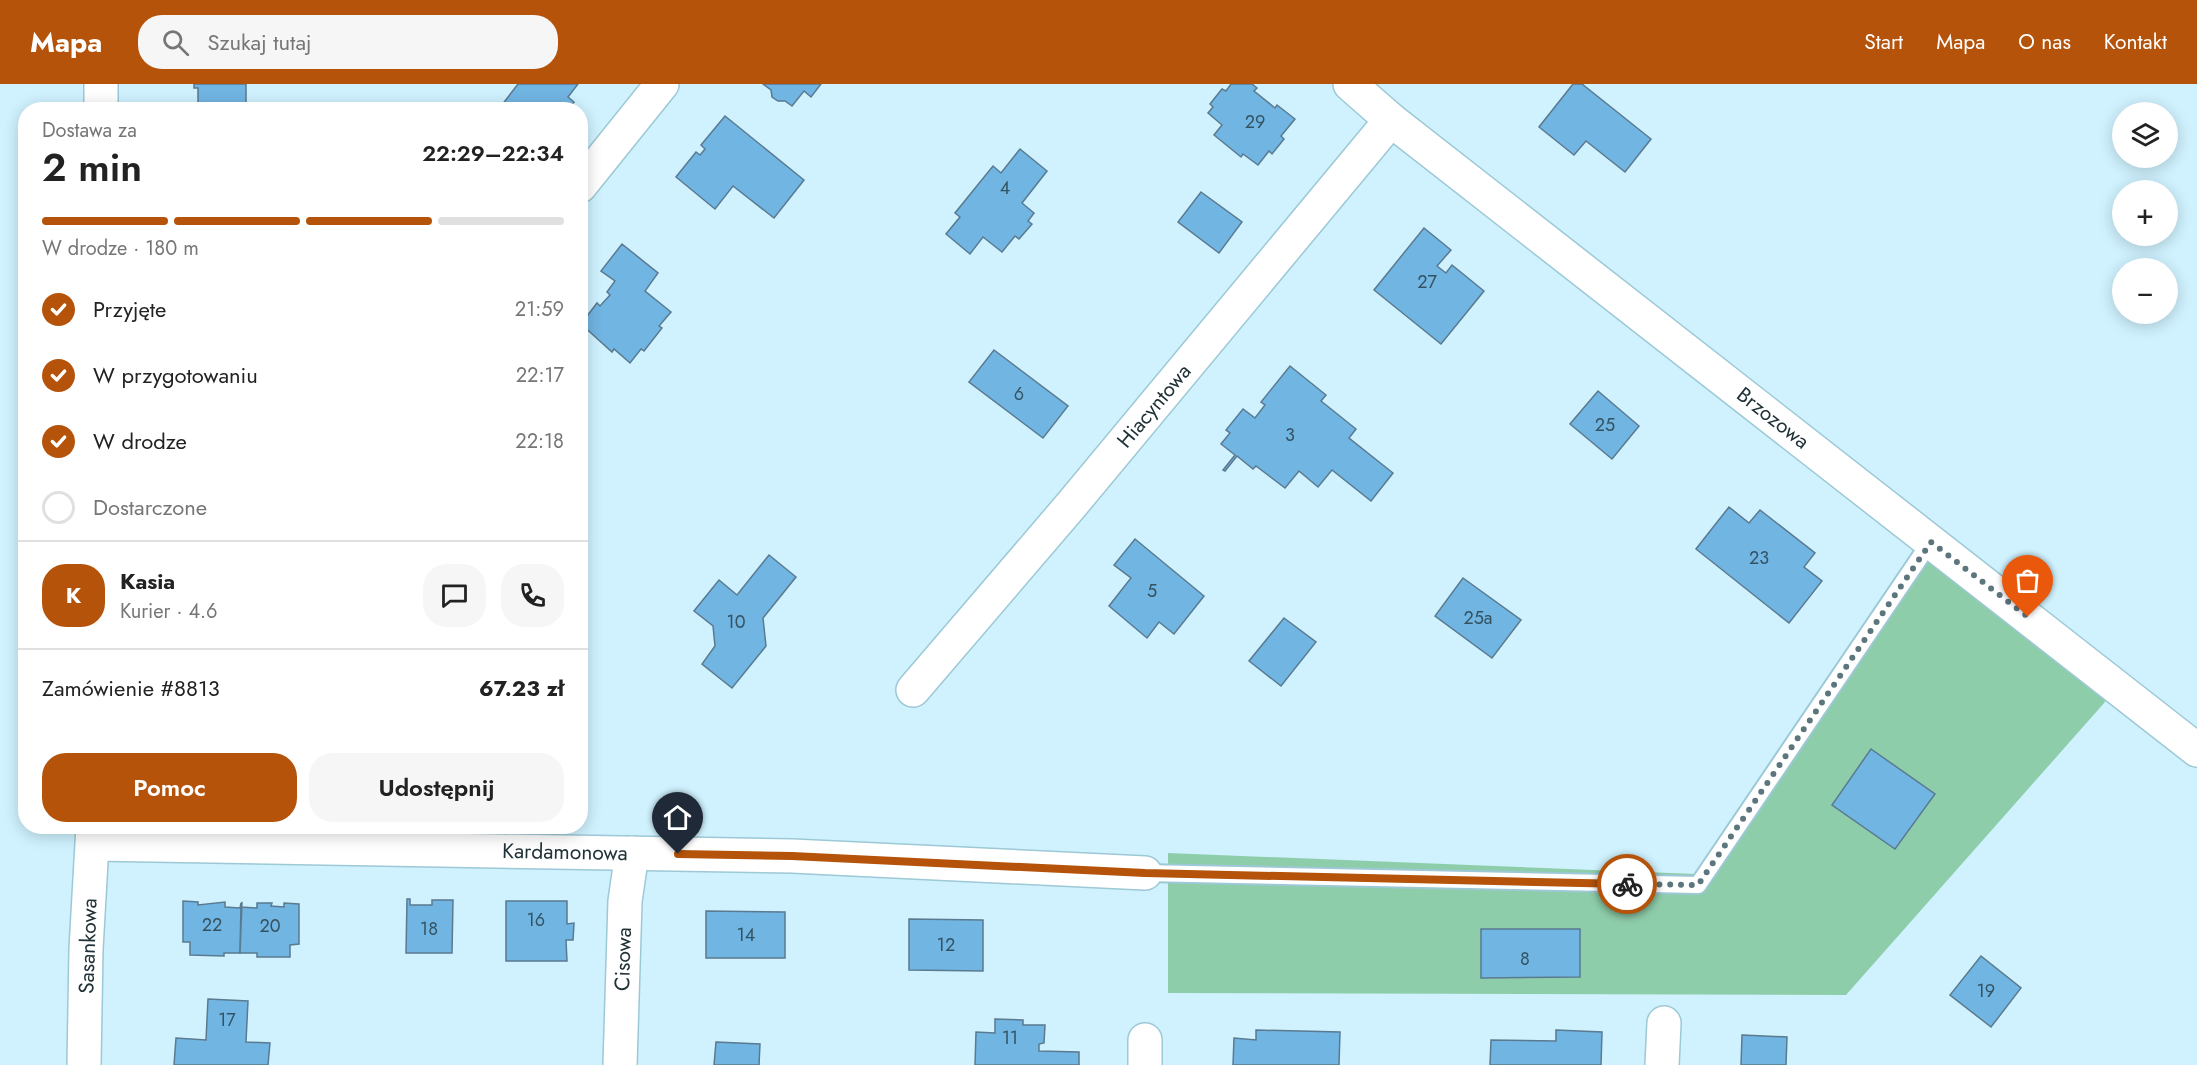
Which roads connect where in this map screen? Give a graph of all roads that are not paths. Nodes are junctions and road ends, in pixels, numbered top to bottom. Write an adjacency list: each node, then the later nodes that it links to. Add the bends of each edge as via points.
1 (101, 84): 4 (street)
2 (662, 84): 6 (street)
3 (1364, 89): 5 (street, Brzozowa)
4 (101, 102)
5 (1391, 120): 7 (street, Brzozowa); 8 (street, Hiacyntowa)
6 (588, 176)
7 (1931, 542): 9 (street, Brzozowa); 12 (lane, via 1698,885)
8 (913, 690)
9 (2197, 750)
10 (93, 835): 11 (street, Kardamonowa); 14 (street, Sasankowa)
11 (632, 853): 12 (street, Kardamonowa, via 804,856); 15 (street, Cisowa, via 625,901)
12 (1145, 873)
13 (1664, 1023): 16 (street)
14 (84, 1065)
15 (620, 1065)
16 (1662, 1065)

